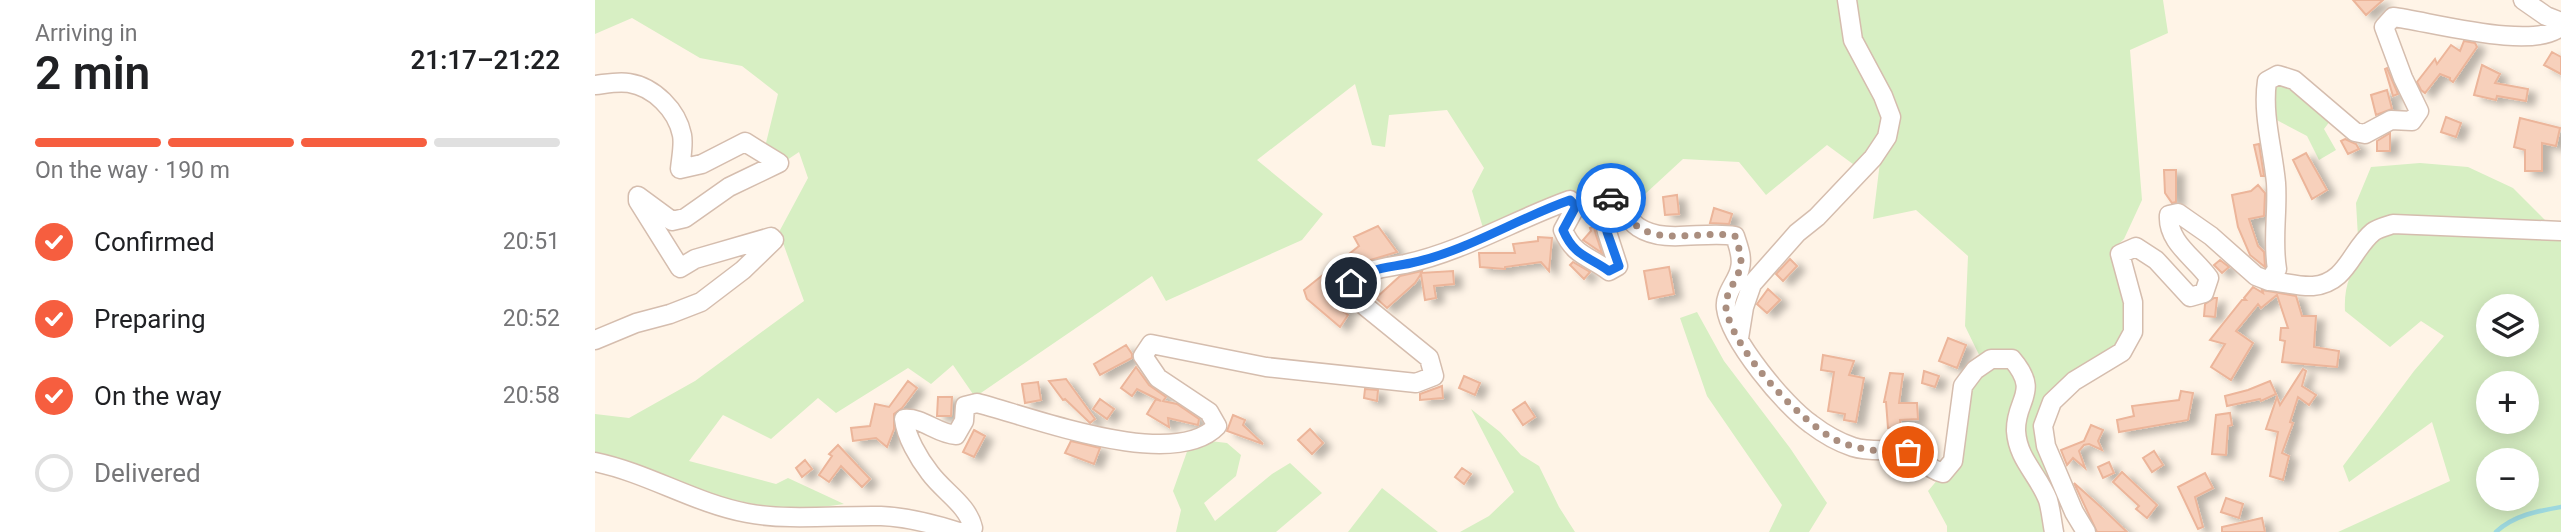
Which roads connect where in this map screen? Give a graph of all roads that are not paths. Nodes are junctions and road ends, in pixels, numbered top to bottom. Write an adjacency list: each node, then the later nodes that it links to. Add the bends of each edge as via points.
1 (1847, 0): 8 (street, via 1853,40 1891,117 1887,137 1873,158 1752,285)
2 (2523, 0): 3 (street)
3 (2561, 24): 6 (street, via 2555,32 2541,36 2496,35 2393,17 2384,27 2419,111 2412,121 2391,120 2365,134 2343,124 2294,80 2278,75 2267,81 2264,102 2276,186 2277,269)
4 (595, 85): 7 (street, via 628,83 660,98 675,116 683,137 680,169 702,164 745,142 779,163 729,187 685,218 672,221 638,196 680,268 695,259 771,237 773,243 701,302)
5 (2561, 231): 6 (street, via 2393,224 2374,231 2332,281 2313,286)
6 (2269, 281): 12 (street, via 2256,276 2178,214 2169,215 2169,225 2183,250 2209,278 2204,293 2190,297 2156,260 2136,247 2120,254 2133,302 2133,332 2122,352 2074,381 2052,402 2043,426 2046,446)
7 (595, 340)
8 (1739, 340): 10 (street, via 1726,307 1740,268 1735,236 1653,234 1636,226 1613,197 1604,201 1603,215 1619,266 1609,271 1583,257 1566,238 1563,230 1576,206 1570,200 1466,246 1363,273 1351,283 1360,302 1429,358 1434,376 1416,383 1266,367 1151,344 1143,356 1158,378 1209,412 1217,426 1208,436 1157,446 1125,443 977,403 965,406 956,435 904,419 929,472 970,515 973,528); 11 (street, via 1764,376 1808,422 1857,448 1908,452 1931,470 1943,473 1953,461 1963,386 1991,359 2012,359 2026,383 2016,428 2019,447 2048,500)
9 (595, 462): 10 (street, via 709,504 750,514 883,516)
10 (961, 532)
11 (2054, 532)
12 (2085, 532)

